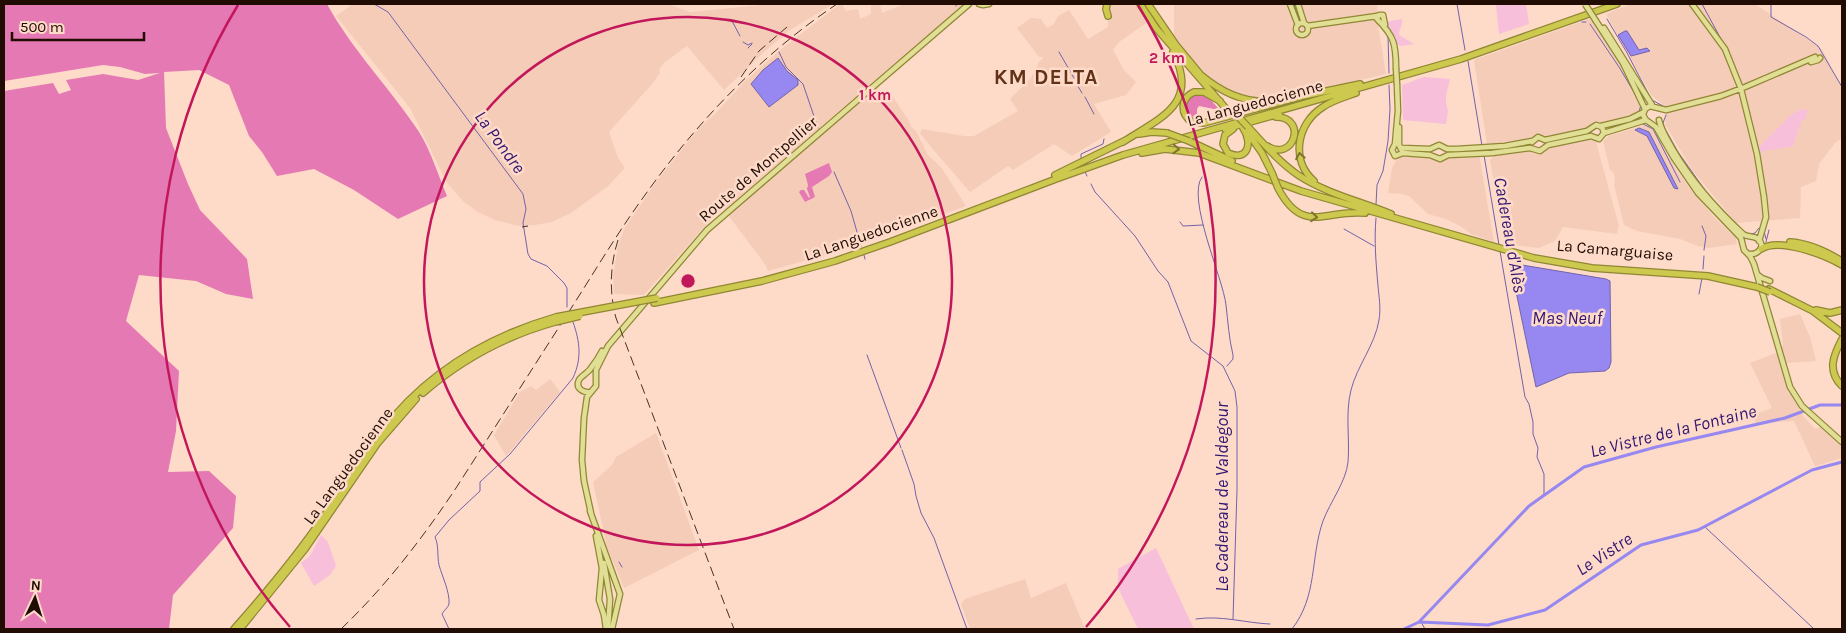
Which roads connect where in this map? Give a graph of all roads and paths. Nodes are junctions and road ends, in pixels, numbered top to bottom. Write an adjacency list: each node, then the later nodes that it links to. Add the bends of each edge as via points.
1 (967, 4): 72 (main road, Route de Montpellier, via 710,223 620,328); 73 (main road, Route de Montpellier, via 707,230 612,341 597,367)
2 (979, 4): 3 (main road)
3 (989, 4)
4 (1108, 4): 13 (highway)
5 (1140, 4): 16 (highway)
6 (1148, 4): 18 (highway)
7 (1290, 4): 15 (main road)
8 (1298, 4): 15 (main road)
9 (1586, 4): 14 (main road, bridge)
10 (1608, 4): 20 (highway, La Languedocienne, via 1512,38)
11 (1617, 4): 19 (highway, La Languedocienne)
12 (1692, 4): 21 (main road, via 1720,42)
13 (1108, 16)
14 (1598, 20): 25 (main road); 28 (main road)
15 (1304, 26): 27 (main road, bridge, via 1380,21 1395,44)
16 (1168, 42): 24 (highway); 43 (highway, via 1182,74 1179,99 1166,115)
17 (1816, 58): 21 (main road)
18 (1200, 74): 23 (highway, via 1227,93 1249,100 1268,102); 29 (highway)
19 (1405, 76): 22 (highway); 41 (highway, La Languedocienne)
20 (1362, 84): 23 (highway); 55 (highway, La Languedocienne, via 1158,140)
21 (1740, 90): 26 (main road); 30 (main road); 58 (main road, via 1764,210 1762,227); 61 (main road, via 1757,154 1764,197 1766,217)
22 (1358, 92): 31 (highway); 56 (highway, one-way to 22, via 1304,170 1299,155 1300,138 1305,125 1316,112 1329,103)
23 (1303, 96): 24 (highway, via 1204,123 1192,122 1184,114 1185,100 1194,92 1204,92)
24 (1220, 101): 29 (highway)
25 (1652, 105): 26 (main road); 28 (main road)
26 (1660, 109): 30 (main road)
27 (1398, 110): 45 (main road); 48 (main road)
28 (1645, 110): 32 (main road); 35 (main road, via 1630,119)
29 (1231, 112): 36 (highway)
30 (1661, 115): 33 (main road)
31 (1268, 118): 36 (highway); 40 (highway, via 1281,117 1291,122 1295,132 1293,141 1277,150)
32 (1646, 120): 34 (main road); 38 (main road)
33 (1659, 120): 34 (main road); 58 (main road, via 1693,180 1725,218 1742,234)
34 (1652, 123): 60 (main road, via 1695,189)
35 (1602, 126): 37 (main road, via 1594,125); 38 (main road)
36 (1243, 127): 36 (highway, via 1248,147 1240,155 1231,155 1225,150 1222,140 1228,132); 40 (highway); 41 (highway); 59 (highway, one-way to 59, bridge, via 1258,147 1290,207 1306,216 1322,218 1364,212)
37 (1590, 130): 39 (main road); 42 (main road)
38 (1604, 133): 39 (main road, via 1599,138)
39 (1591, 136): 46 (main road)
40 (1258, 138): 56 (highway, via 1292,170)
41 (1172, 140): 54 (highway, La Languedocienne)
42 (1545, 140): 44 (main road, via 1538,137); 46 (main road)
43 (1123, 142): 55 (highway); 57 (highway, La Camarguaise, bridge, via 1148,132 1167,133 1261,174)
44 (1532, 142): 49 (main road); 50 (main road)
45 (1394, 146): 48 (main road); 51 (main road, via 1393,154)
46 (1546, 146): 50 (main road, via 1540,151)
47 (1434, 147): 48 (main road); 49 (main road); 52 (main road)
48 (1401, 148): 51 (main road)
49 (1445, 148): 53 (main road)
50 (1533, 148): 53 (main road)
51 (1400, 154): 52 (main road)
52 (1433, 156): 53 (main road, via 1438,159)
53 (1444, 157)
54 (1108, 160): 59 (highway, one-way to 59, via 1165,149 1199,153 1301,191); 69 (highway, La Languedocienne, via 835,261 762,281)
55 (1055, 175): 69 (highway, La Languedocienne, via 834,258)
56 (1330, 192): 57 (highway)
57 (1391, 214): 62 (highway, La Camarguaise)
58 (1751, 237): 60 (main road); 61 (main road)
59 (1460, 238): 62 (highway, La Camarguaise)
60 (1743, 242): 63 (main road, via 1744,250)
61 (1760, 244): 63 (main road); 64 (highway, via 1800,243 1831,255)
62 (1495, 246): 67 (highway, La Camarguaise, bridge, via 1568,262 1726,276)
63 (1751, 255): 65 (main road)
64 (1842, 264)
65 (1757, 273): 66 (main road); 78 (main road, via 1785,374 1795,396 1808,413)
66 (1770, 281)
67 (1770, 290): 68 (highway, La Camarguaise); 71 (highway, La Camarguaise, via 1811,313)
68 (1779, 293): 70 (highway, via 1822,312); 71 (highway, La Camarguaise, via 1813,311)
69 (656, 300): 80 (highway, La Languedocienne, bridge, via 556,319 518,334 446,374 412,403 377,444 306,549)
70 (1842, 310)
71 (1842, 337): 74 (highway, via 1834,367)
72 (584, 376): 73 (main road, via 590,375); 75 (main road, via 578,383)
73 (596, 380): 76 (main road)
74 (1842, 385)
75 (583, 391): 76 (main road); 77 (main road)
76 (591, 392): 77 (main road)
77 (584, 401): 79 (main road, via 582,460)
78 (1842, 442)
79 (592, 515): 81 (main road, via 607,576 610,599); 81 (main road, via 602,568 599,600); 82 (main road, via 620,594)
80 (236, 629)
81 (607, 629)
82 (612, 629)

